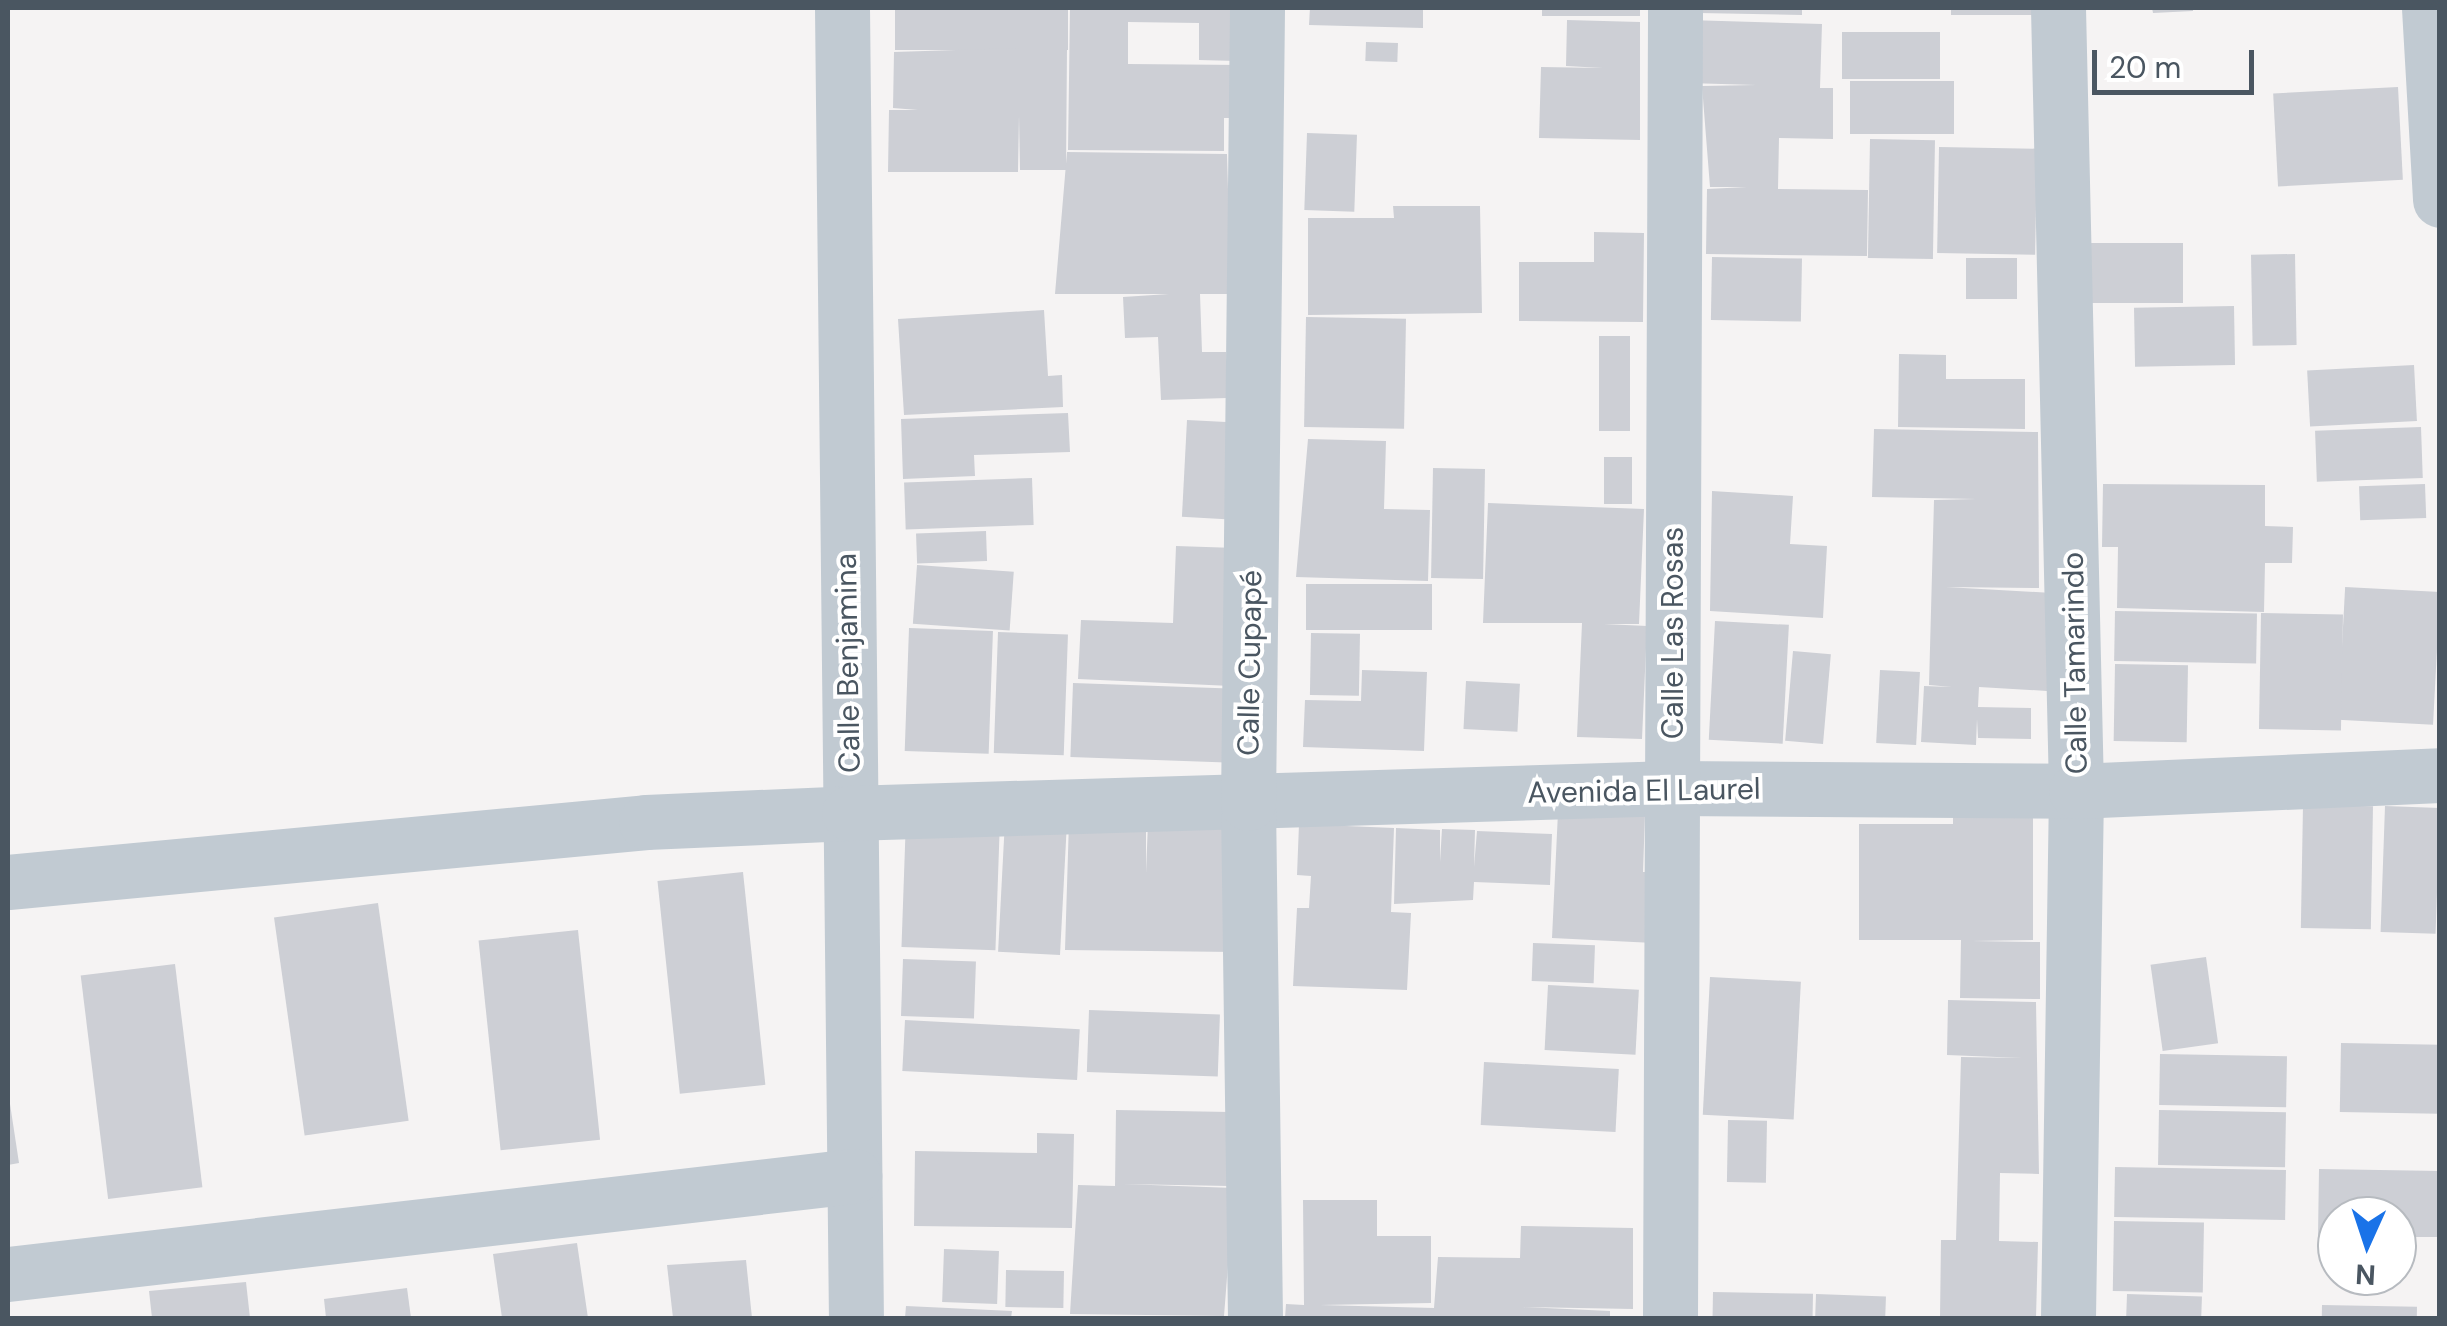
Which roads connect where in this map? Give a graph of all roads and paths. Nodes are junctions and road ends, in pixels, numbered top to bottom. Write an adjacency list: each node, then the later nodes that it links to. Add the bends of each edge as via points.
1 (842, 8): 11 (street, Calle Benjamina)
2 (1257, 8): 10 (street, Calle Cupapé)
3 (1675, 8): 8 (street, Calle Las Rosas)
4 (2058, 8): 9 (street, Calle Tamarindo)
5 (2429, 8): 6 (street)
6 (2440, 200)
7 (2440, 775): 9 (street, Avenida El Laurel)
8 (1672, 788): 9 (street, Avenida El Laurel); 10 (street, Avenida El Laurel); 17 (street, Calle Las Rosas)
9 (2076, 790): 18 (street, Calle Tamarindo)
10 (1248, 804): 11 (street, Avenida El Laurel); 16 (street, Calle Cupapé)
11 (849, 813): 12 (street, Avenida El Laurel, via 646,822); 13 (street, Calle Benjamina)
12 (8, 882)
13 (854, 1176): 14 (street); 15 (street, Calle Benjamina)
14 (8, 1274)
15 (856, 1318)
16 (1256, 1318)
17 (1670, 1318)
18 (2068, 1318)

